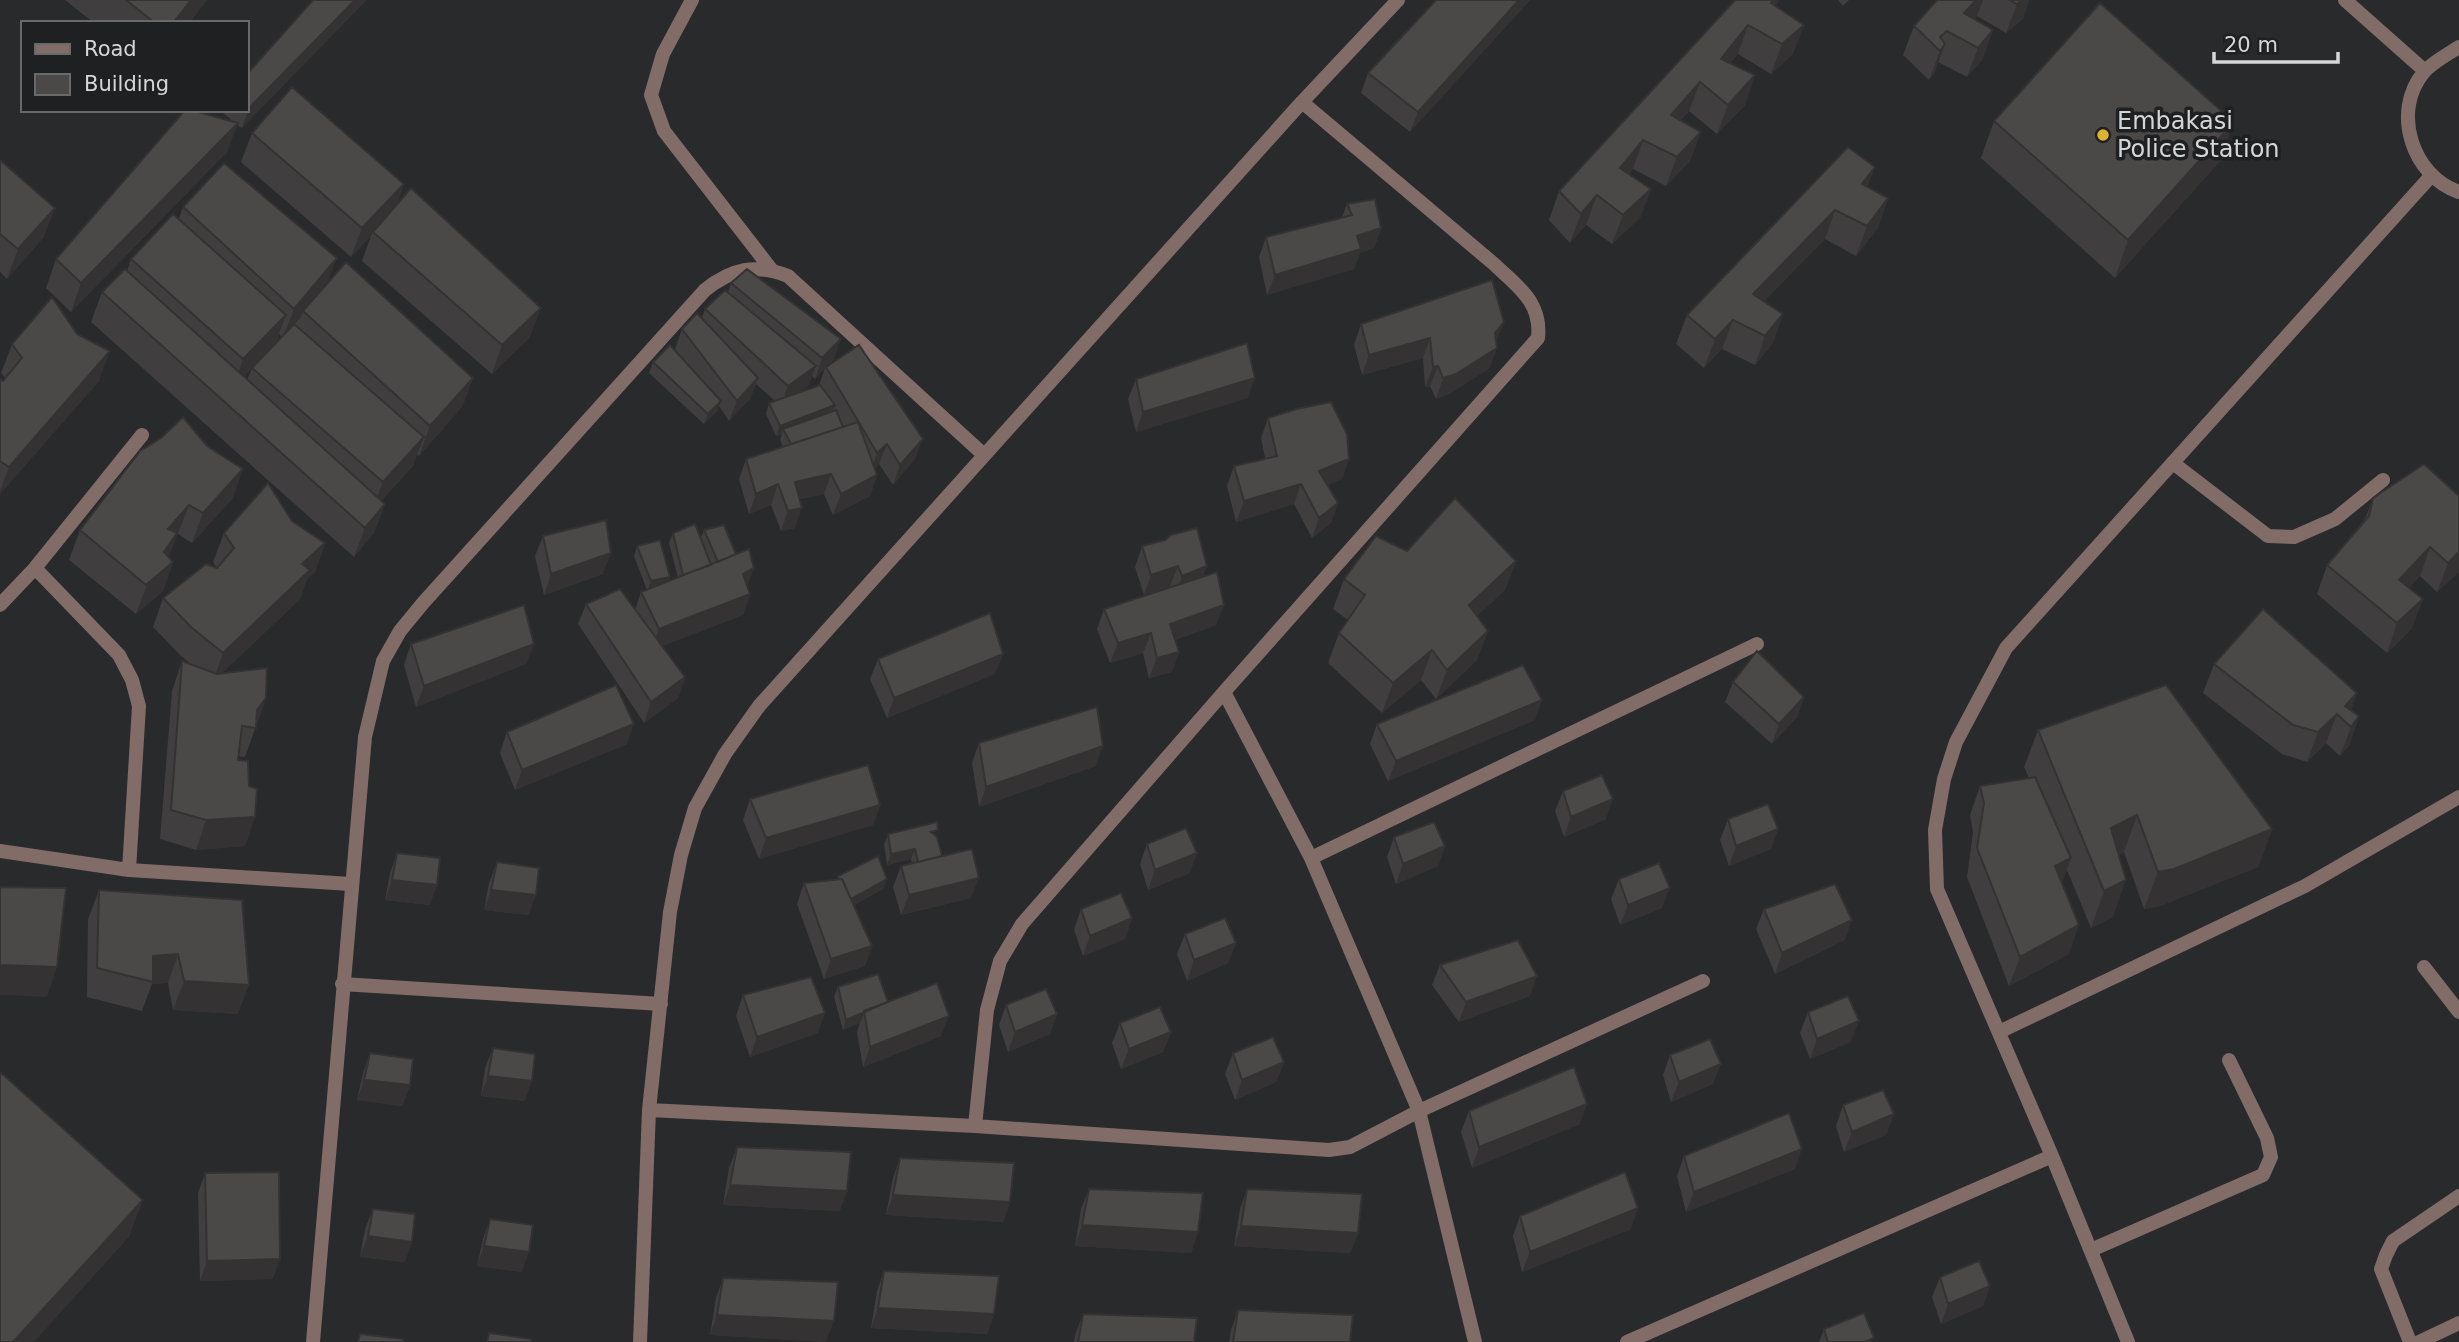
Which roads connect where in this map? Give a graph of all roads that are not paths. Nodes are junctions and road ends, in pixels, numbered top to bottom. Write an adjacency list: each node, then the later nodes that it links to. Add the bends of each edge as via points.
1 (692, 0): 9 (street, via 663,54 651,94 664,131)
2 (1398, 0): 6 (street)
3 (2345, 0): 5 (street)
4 (2459, 47): 5 (street)
5 (2425, 71): 7 (street, via 2413,90 2407,113 2417,158)
6 (1302, 102): 11 (street); 17 (street, via 1521,289 1540,322 1538,338)
7 (2431, 176): 8 (street); 12 (street)
8 (2459, 192)
9 (771, 269): 11 (street, via 788,276); 22 (street, via 722,277 705,290 400,631 383,661 365,737)
10 (142, 435): 14 (street)
11 (984, 455): 26 (street, via 759,706 725,754 695,808 681,855)
12 (2173, 463): 13 (street, via 2268,536 2294,537 2335,519); 28 (street, via 2006,648 1972,708 1944,779 1935,830 1937,889)
13 (2383, 480)
14 (35, 568): 15 (street); 21 (street, via 118,655 132,680 139,706)
15 (0, 605)
16 (1757, 644): 20 (street)
17 (1224, 692): 20 (street); 32 (street, via 1021,925 1000,961 987,1010)
18 (2459, 797): 28 (street, via 2305,886)
19 (0, 851): 21 (street)
20 (1311, 858): 31 (street)
21 (129, 870): 22 (street)
22 (351, 884): 25 (street)
23 (2424, 967): 27 (street)
24 (1703, 981): 31 (street)
25 (342, 984): 26 (street); 37 (street)
26 (661, 1004): 30 (street)
27 (2459, 1012)
28 (1999, 1032): 33 (street)
29 (2229, 1060): 35 (street, via 2267,1138 2271,1157 2263,1175)
30 (649, 1110): 32 (street); 38 (street)
31 (1419, 1111): 32 (street, via 1350,1147 1329,1150); 39 (street)
32 (975, 1126)
33 (2052, 1156): 35 (street); 40 (street)
34 (2459, 1196): 42 (street, via 2393,1241 2383,1262 2381,1269)
35 (2091, 1250): 41 (street)
36 (2459, 1323): 43 (street)
37 (313, 1342)
38 (640, 1342)
39 (1475, 1342)
40 (1627, 1342)
41 (2128, 1342)
42 (2410, 1342)
43 (2419, 1342)

